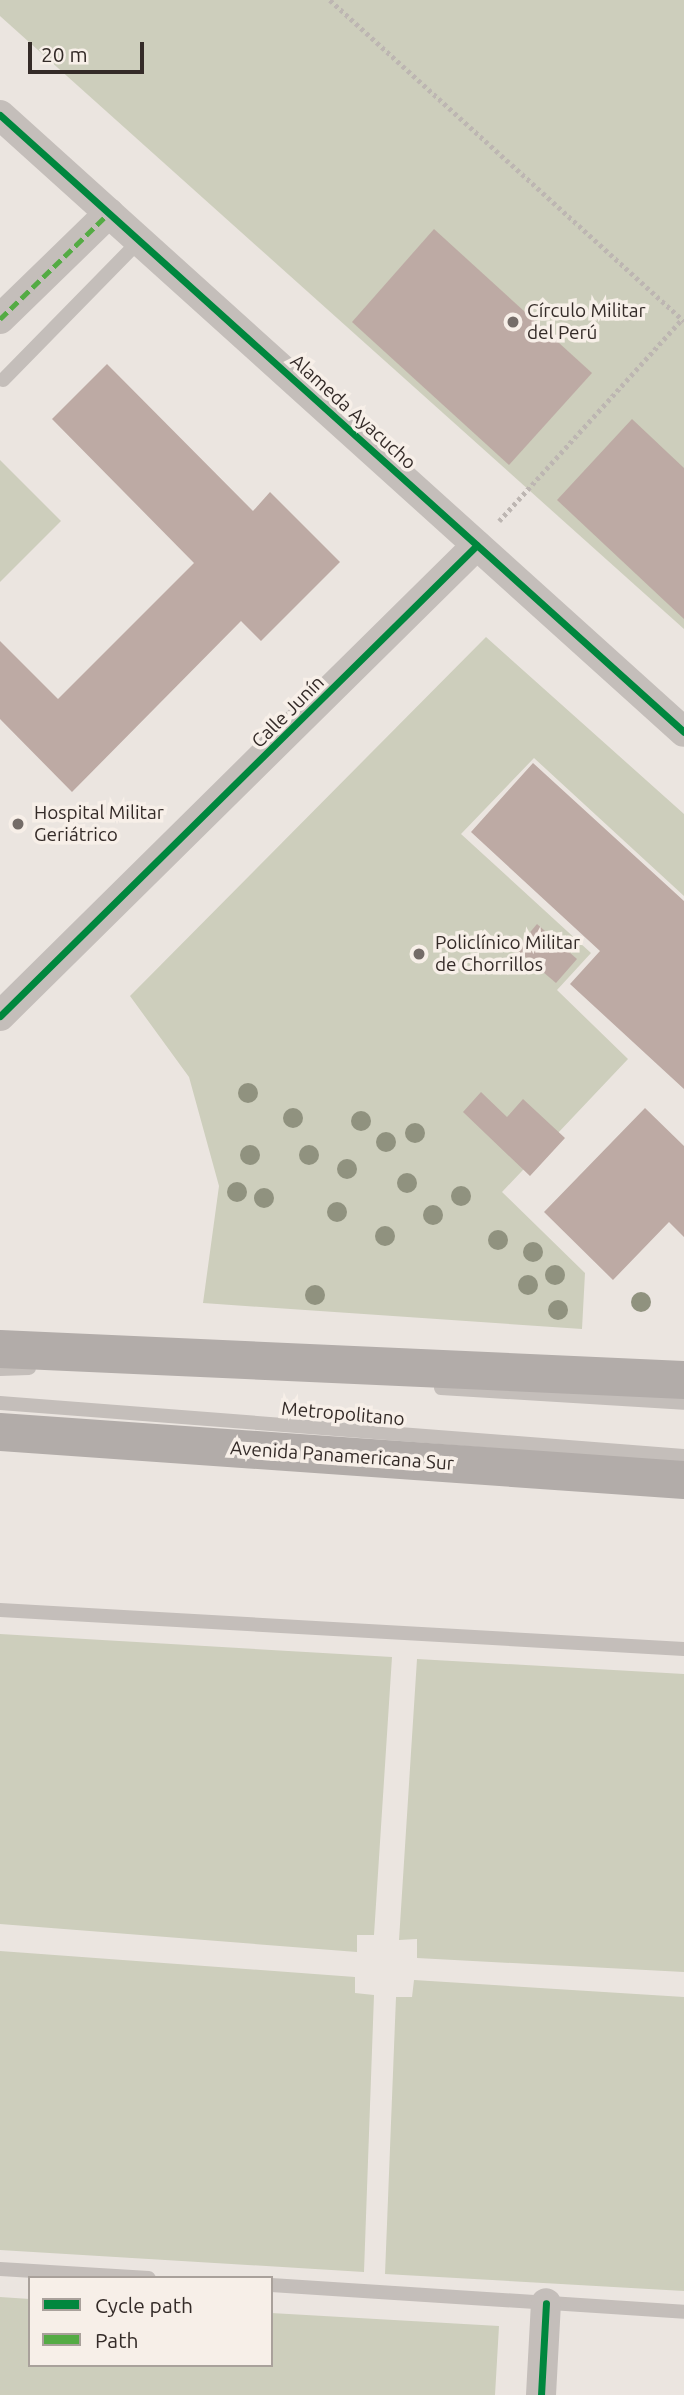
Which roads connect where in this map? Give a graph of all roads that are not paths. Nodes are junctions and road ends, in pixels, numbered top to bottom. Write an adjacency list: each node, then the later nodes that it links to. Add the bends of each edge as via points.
1 (0, 115): 2 (street, Alameda Ayacucho)
2 (109, 213): 3 (street, Alameda Ayacucho); 4 (street)
3 (139, 241): 5 (lane); 6 (street, Alameda Ayacucho)
4 (0, 319)
5 (3, 380)
6 (477, 545): 7 (street, Alameda Ayacucho); 8 (street, Calle Junín)
7 (684, 732)
8 (0, 1016)
9 (0, 1349): 11 (main road)
10 (0, 1369): 12 (lane, Metropolitano, via 95,1367)
11 (684, 1380)
12 (369, 1384)
13 (424, 1387): 15 (lane, Metropolitano)
14 (0, 1403): 17 (lane, Metropolitano)
15 (684, 1403)
16 (0, 1432): 18 (main road, Avenida Panamericana Sur)
17 (684, 1456)
18 (684, 1480)
19 (0, 1610): 20 (lane)
20 (684, 1649)
21 (0, 2269): 22 (lane)
22 (116, 2276)
23 (273, 2285): 24 (lane)
24 (546, 2303): 25 (lane); 26 (street)
25 (684, 2312)
26 (541, 2395)

